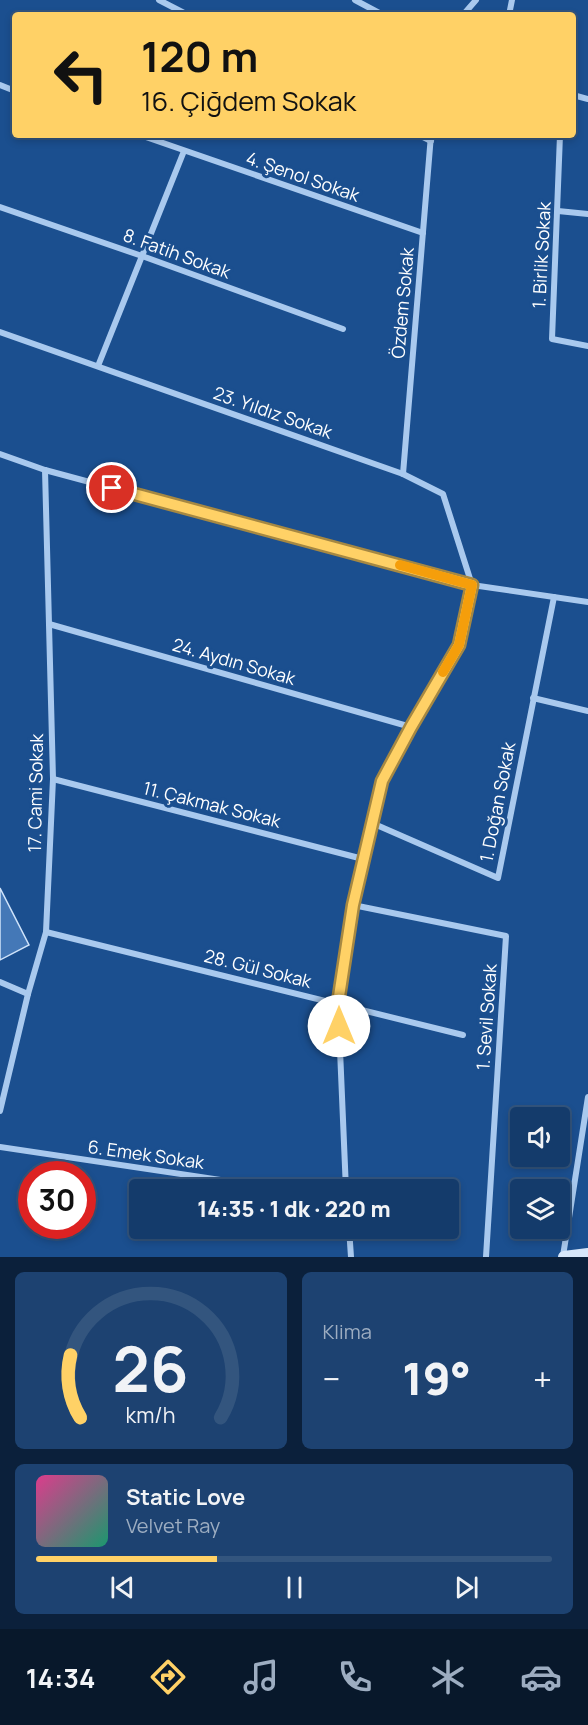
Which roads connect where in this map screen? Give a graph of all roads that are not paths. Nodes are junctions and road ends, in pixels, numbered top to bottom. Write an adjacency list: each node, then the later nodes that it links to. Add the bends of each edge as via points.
1 (159, 0): 4 (street)
2 (355, 0): 5 (street)
3 (476, 0): 6 (street)
4 (182, 12)
5 (378, 12)
6 (466, 12)
7 (148, 138): 10 (street, 4. Şenol Sokak)
8 (431, 138): 14 (street, Özdem Sokak)
9 (560, 138): 12 (street, 1. Birlik Sokak)
10 (184, 151): 14 (street, 4. Şenol Sokak); 15 (street)
11 (0, 207): 15 (street, 8. Fatih Sokak)
12 (558, 211): 13 (street); 18 (street, 1. Birlik Sokak, via 552,339)
13 (588, 214)
14 (423, 233): 22 (street, Özdem Sokak)
15 (142, 256): 16 (street, 8. Fatih Sokak); 19 (street)
16 (342, 329)
17 (0, 332): 19 (street, 23. Yıldız Sokak)
18 (588, 346)
19 (98, 366): 22 (street, 23. Yıldız Sokak)
20 (0, 454): 21 (street)
21 (45, 470): 23 (street); 26 (street, 17. Cami Sokak)
22 (403, 474): 23 (street, 23. Yıldız Sokak, via 443,494)
23 (472, 585): 24 (street); 29 (street, via 459,645)
24 (554, 597): 25 (street); 27 (street, 1. Doğan Sokak)
25 (588, 602)
26 (49, 624): 29 (street, 24. Aydın Sokak); 30 (street, 17. Cami Sokak)
27 (533, 698): 28 (street); 31 (street, 1. Doğan Sokak, via 498,878)
28 (588, 711)
29 (411, 727): 31 (street, via 382,781)
30 (53, 780): 32 (street, 11. Çakmak Sokak); 34 (street, 17. Cami Sokak)
31 (372, 823): 32 (street)
32 (363, 859): 33 (street)
33 (353, 905): 37 (street); 47 (street, 1. Sevil Sokak, via 507,936)
34 (46, 932): 36 (street, 17. Cami Sokak); 37 (street, 28. Gül Sokak)
35 (0, 982): 36 (street)
36 (28, 994): 40 (street, 17. Cami Sokak)
37 (338, 1003): 38 (street, 28. Gül Sokak); 43 (street)
38 (463, 1035)
39 (588, 1097): 48 (street)
40 (0, 1111)
41 (0, 1148): 42 (street, 6. Emek Sokak)
42 (213, 1179)
43 (346, 1179)
44 (350, 1239): 46 (street)
45 (587, 1254): 48 (street)
46 (351, 1257)
47 (486, 1257)
48 (563, 1257)

